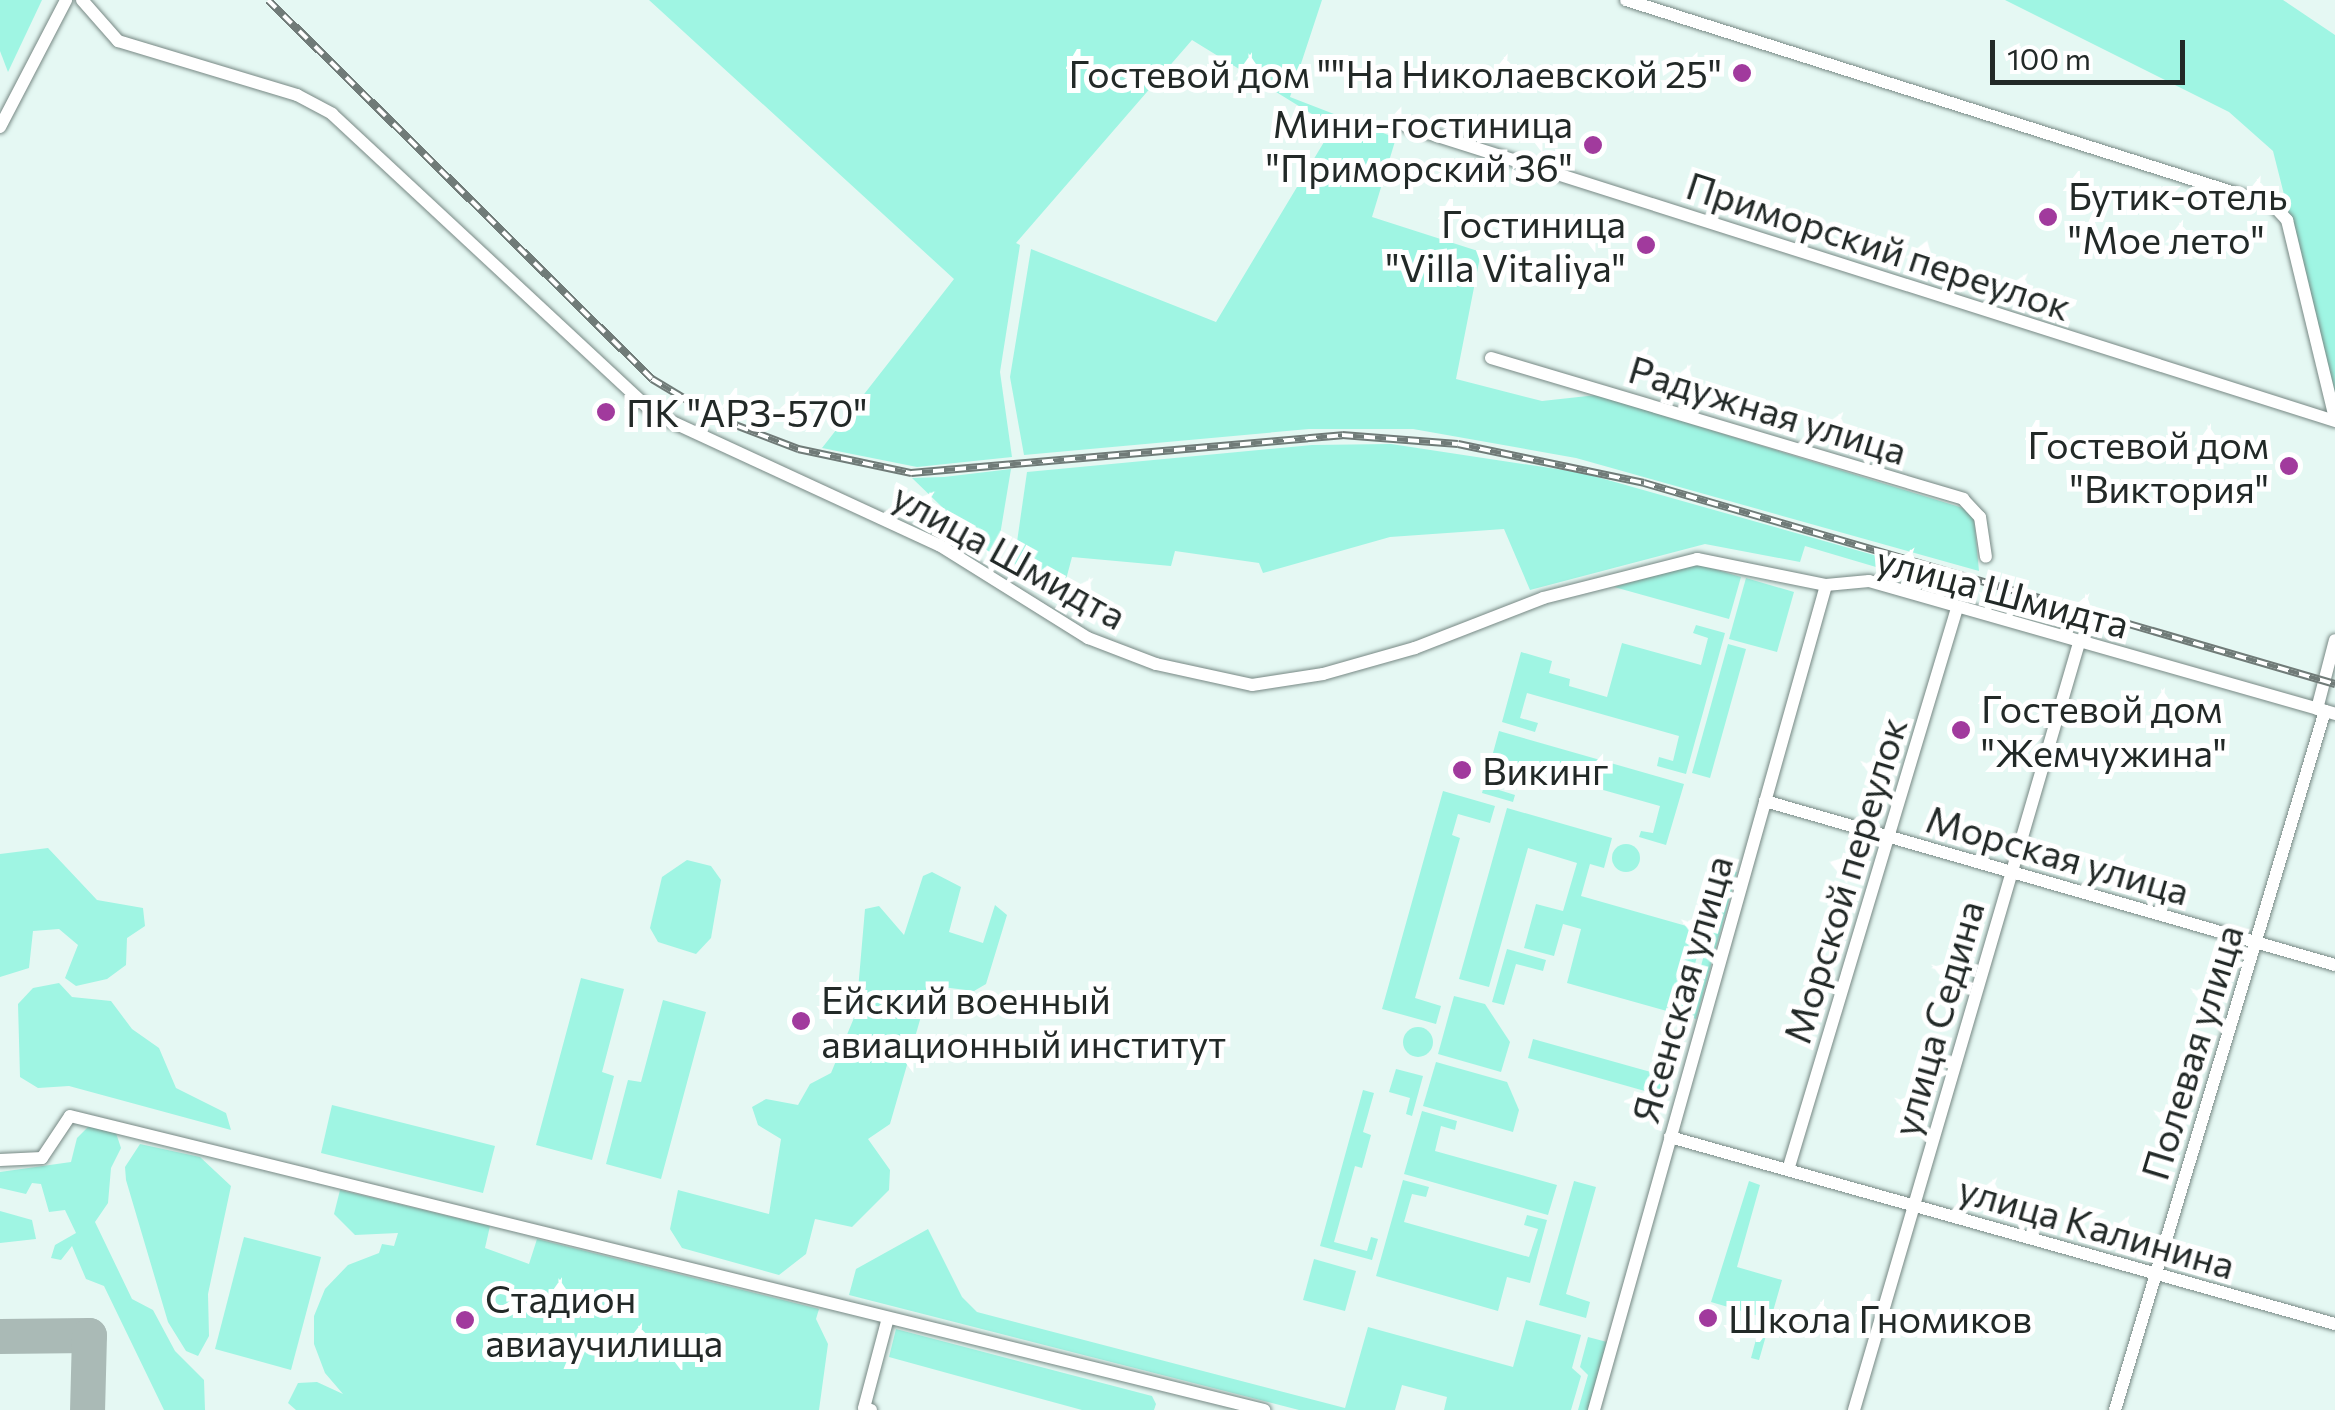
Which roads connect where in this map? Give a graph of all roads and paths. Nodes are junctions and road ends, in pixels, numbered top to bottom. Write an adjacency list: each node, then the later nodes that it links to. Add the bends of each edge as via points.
1 (66, 0): 5 (street)
2 (82, 0): 9 (street, улица Шмидта, via 118,41 322,107 384,157 655,414 939,544 1088,638 1156,664 1252,685 1323,674 1398,654 1543,598 1684,559)
3 (1626, 0): 7 (street, via 2282,210)
4 (1406, 126): 7 (street, Приморский переулок)
5 (0, 127)
6 (1492, 358): 8 (street, Радужная улица, via 1968,501 1980,516)
7 (2335, 420)
8 (1986, 558)
9 (1826, 585): 10 (street, улица Шмидта, via 1869,580); 14 (street, Ясенская улица)
10 (1958, 608): 12 (street, улица Шмидта); 15 (street, Морской переулок)
11 (2335, 640): 13 (street, Полевая улица)
12 (2078, 643): 13 (street, улица Шмидта); 16 (street, улица Седина)
13 (2326, 712): 17 (street, Полевая улица)
14 (1765, 801): 15 (street, Морская улица); 19 (street, Ясенская улица)
15 (1889, 836): 16 (street, Морская улица); 21 (street, Морской переулок)
16 (2012, 870): 17 (street, Морская улица); 22 (street, улица Седина)
17 (2256, 942): 18 (street, Морская улица); 23 (street, Полевая улица)
18 (2335, 965)
19 (1670, 1137): 21 (street, улица Калинина); 28 (street, Ясенская улица)
20 (0, 1160): 24 (street, via 42,1158 70,1116)
21 (1788, 1170): 22 (street, улица Калинина)
22 (1914, 1206): 23 (street, улица Калинина); 29 (street, улица Седина)
23 (2156, 1274): 25 (street, улица Калинина); 30 (street, Полевая улица)
24 (888, 1318): 26 (street, via 864,1408); 27 (street)
25 (2335, 1324)
26 (872, 1410)
27 (1264, 1410)
28 (1594, 1410)
29 (1854, 1410)
30 (2115, 1410)

